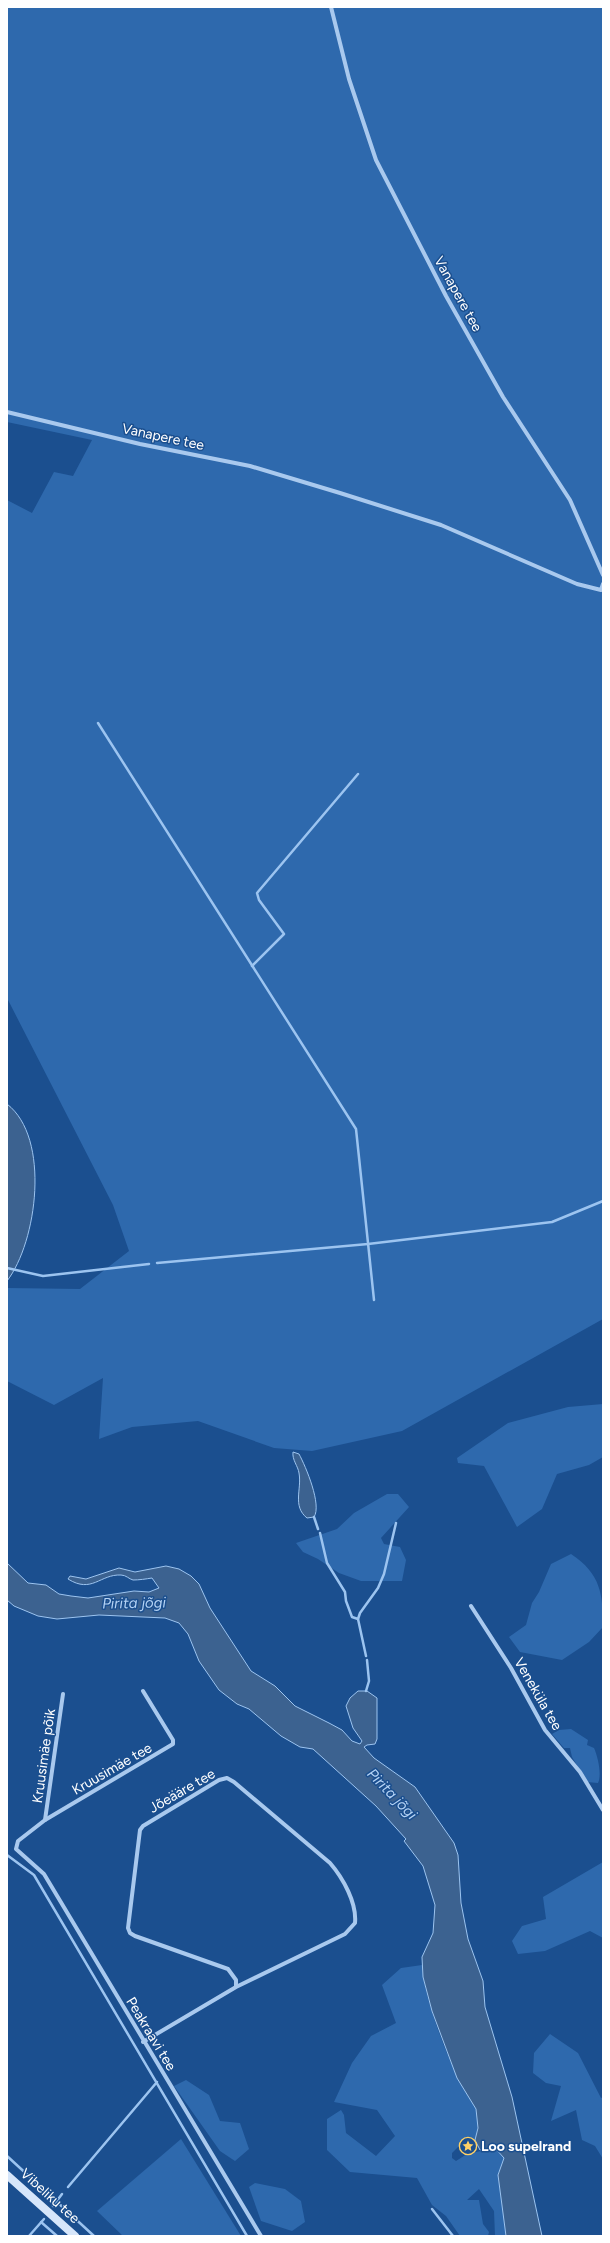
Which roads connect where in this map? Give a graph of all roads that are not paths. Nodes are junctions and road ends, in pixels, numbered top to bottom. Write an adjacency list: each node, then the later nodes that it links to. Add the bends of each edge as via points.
1 (330, 7): 3 (street, Vanapere tee, via 349,79 376,160 442,289 503,397 570,500)
2 (7, 412): 4 (street, Vanapere tee, via 140,444 250,466 441,525 577,584 601,590)
3 (603, 575)
4 (603, 584)
5 (471, 1606): 8 (street, Veneküla tee, via 511,1668 545,1730 580,1772)
6 (143, 1691): 9 (street, Kruusimäe tee, via 173,1744)
7 (64, 1694): 9 (street, Kruusimäe põik)
8 (603, 1810)
9 (45, 1820): 10 (street, Kruusimäe tee, via 18,1841)
10 (16, 1849): 12 (street, Peakraavi tee, via 44,1874)
11 (236, 1987): 11 (street, Jõeääre tee, via 345,1934 352,1928 356,1918 352,1901 330,1863 227,1778 219,1780 140,1830 128,1928 135,1936 228,1969 236,1980); 12 (street, Jõeääre tee)
12 (143, 2042): 15 (street, Peakraavi tee)
13 (7, 2175): 14 (street, Vibeliku tee)
14 (75, 2236)
15 (261, 2236)

